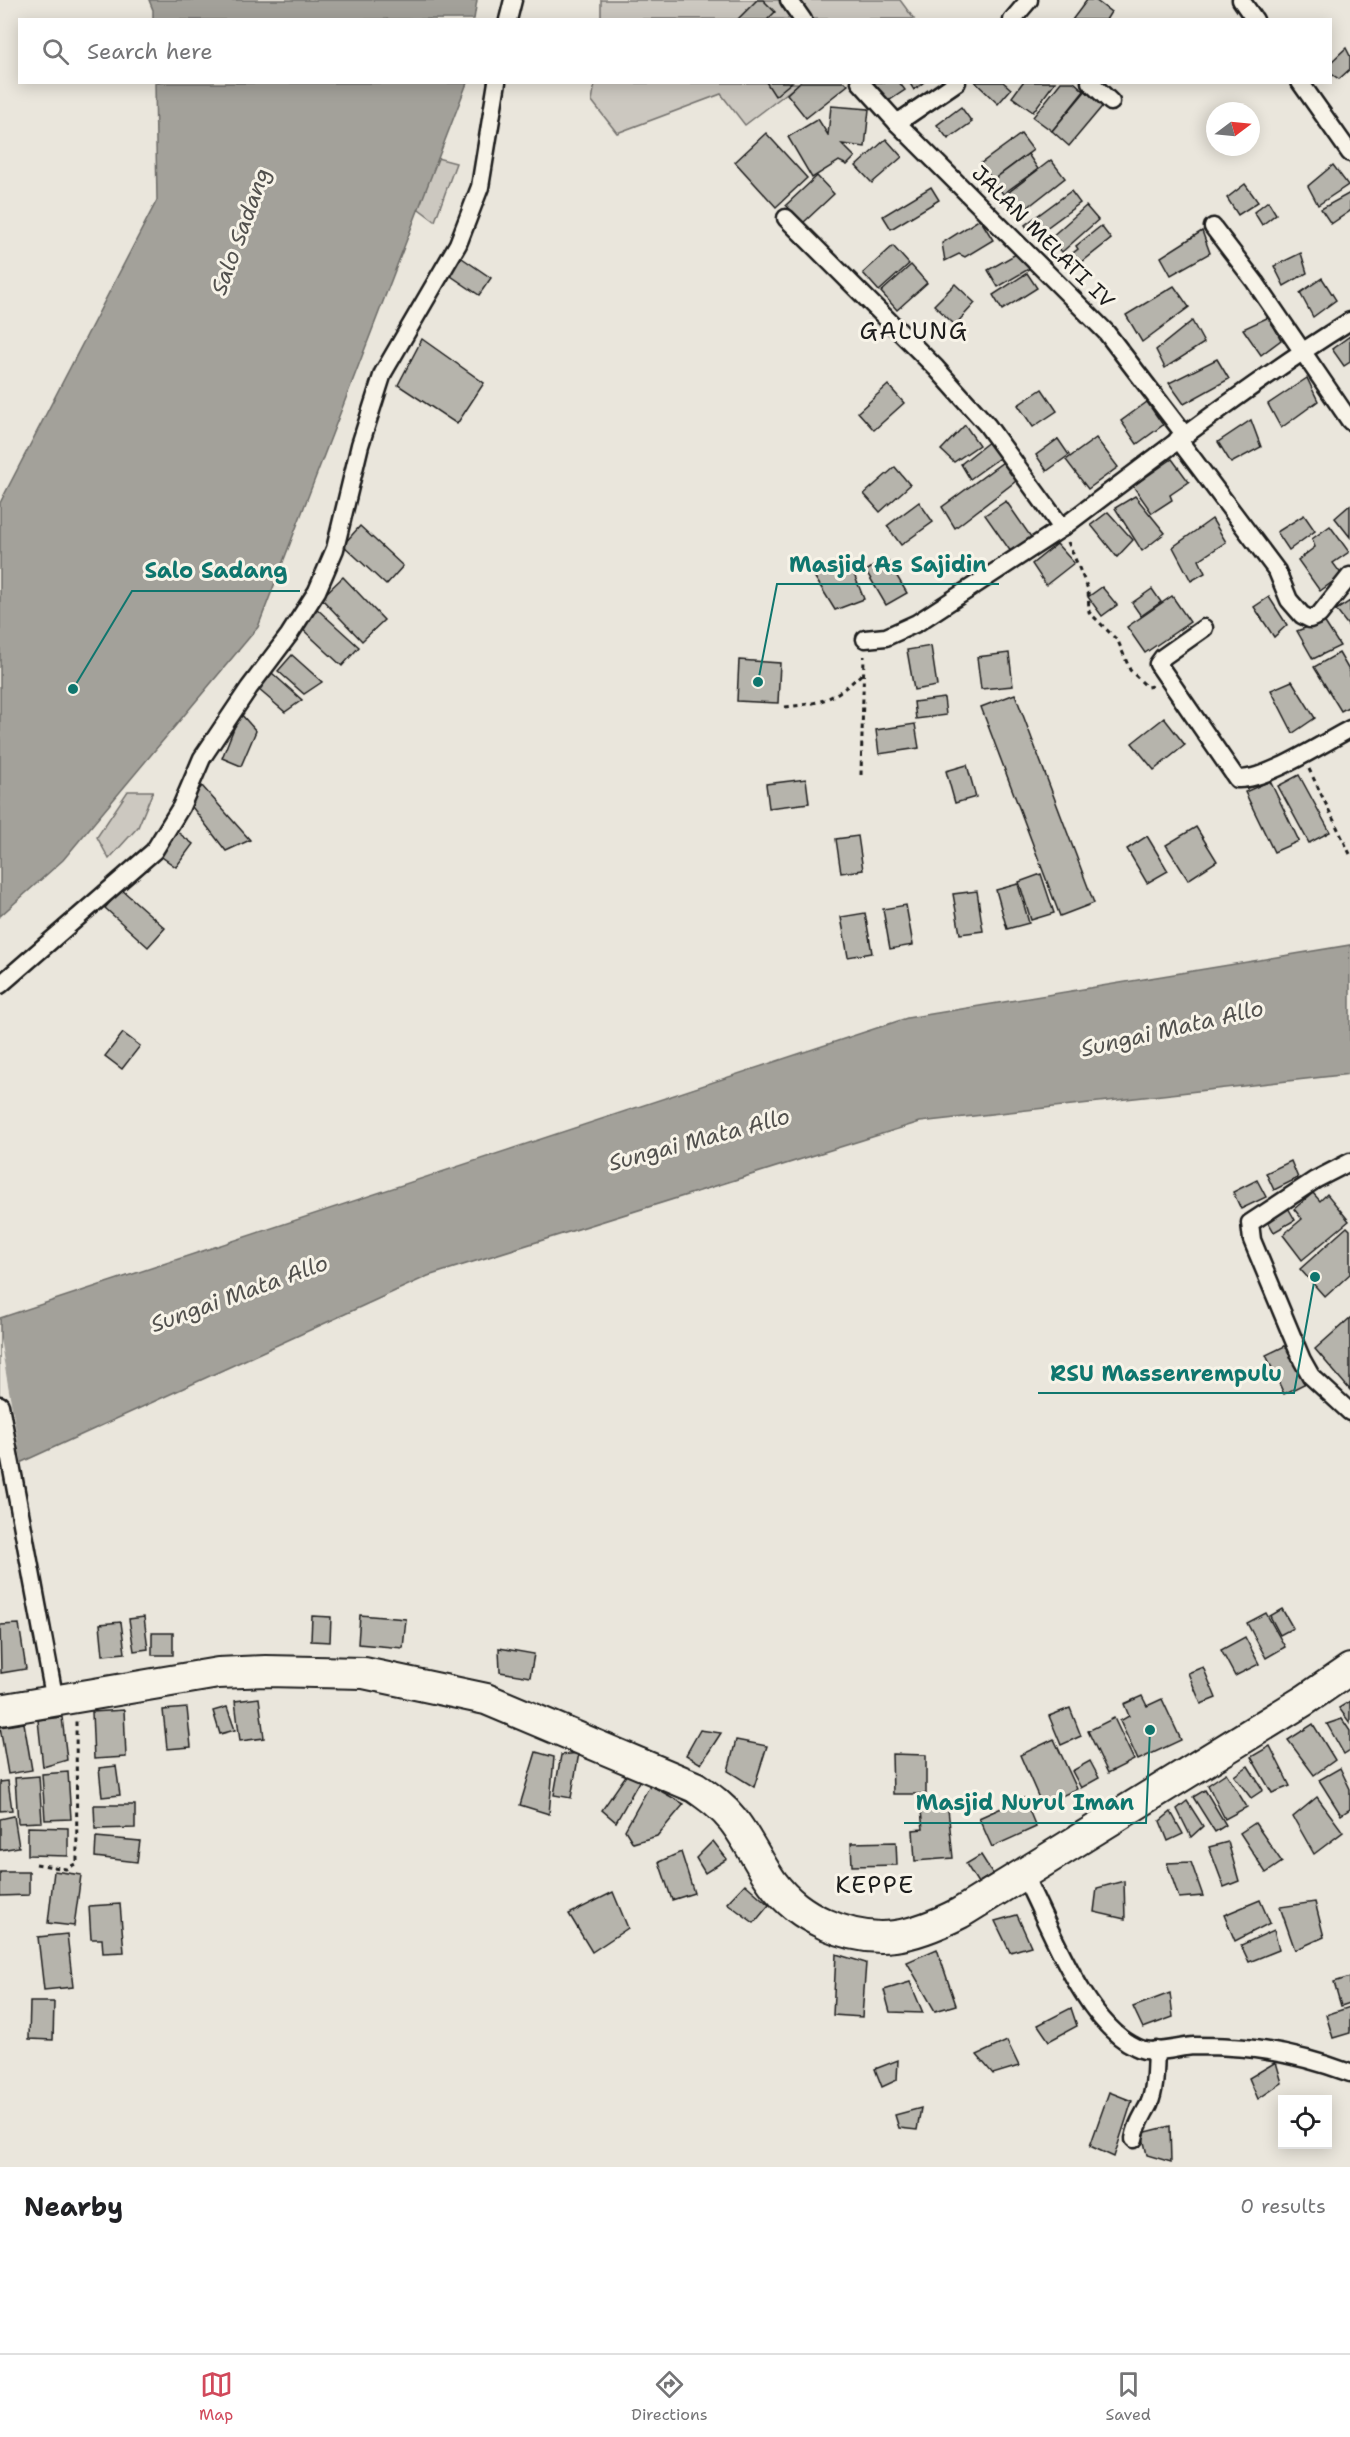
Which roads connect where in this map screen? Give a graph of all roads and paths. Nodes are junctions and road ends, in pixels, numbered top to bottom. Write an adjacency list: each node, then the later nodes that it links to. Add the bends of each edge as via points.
1 (513, 0): 5 (street)
2 (789, 0): 6 (street)
3 (1029, 0): 7 (street)
4 (1241, 0): 8 (street)
5 (508, 18)
6 (802, 18)
7 (1015, 18)
8 (1254, 18)
9 (497, 84): 34 (street, via 480,187 458,244 383,373 360,445 335,549 317,591 202,758 181,807 154,851)
10 (862, 84): 15 (street, JALAN MELATI IV)
11 (954, 84): 15 (street)
12 (1092, 84): 14 (street)
13 (1301, 84): 16 (street)
14 (1111, 102)
15 (897, 123): 22 (street, JALAN MELATI IV, via 1106,332)
16 (1350, 153)
17 (786, 218): 23 (street, via 936,368 987,425)
18 (1213, 227): 20 (street)
19 (1350, 321): 20 (street)
20 (1302, 351): 21 (street); 22 (street)
21 (1350, 421)
22 (1181, 436): 23 (street); 24 (street, JALAN MELATI IV, via 1277,571 1289,600 1302,615 1310,619 1319,615)
23 (1062, 528): 26 (street, via 917,622 886,638); 28 (path, via 1081,567 1088,589 1089,612 1118,641 1130,670 1147,687)
24 (1350, 576)
25 (1204, 628): 28 (street, via 1158,664)
26 (865, 639): 27 (path)
27 (864, 672): 29 (path, via 840,694 818,704); 32 (path)
28 (1168, 681): 31 (street, via 1237,779 1249,780)
29 (785, 707)
30 (1350, 729): 31 (street)
31 (1302, 755): 33 (path)
32 (861, 775)
33 (1350, 854)
34 (0, 985)
35 (1350, 1162): 37 (street, via 1250,1223 1252,1240 1302,1360 1311,1376)
36 (0, 1405): 39 (street, via 32,1583)
37 (1350, 1412)
38 (1350, 1669): 42 (highway)
39 (65, 1699): 40 (highway); 41 (path, via 77,1863 66,1869); 42 (highway, via 218,1673 266,1671 364,1673 486,1699 695,1787 735,1821 772,1882 796,1909 842,1932 865,1937 902,1936 933,1927)
40 (0, 1710)
41 (36, 1863)
42 (1023, 1874): 43 (street, via 1072,1975 1100,2017 1135,2047)
43 (1156, 2050): 44 (street, via 1193,2046 1270,2051); 45 (street, via 1153,2088)
44 (1350, 2073)
45 (1134, 2139)

